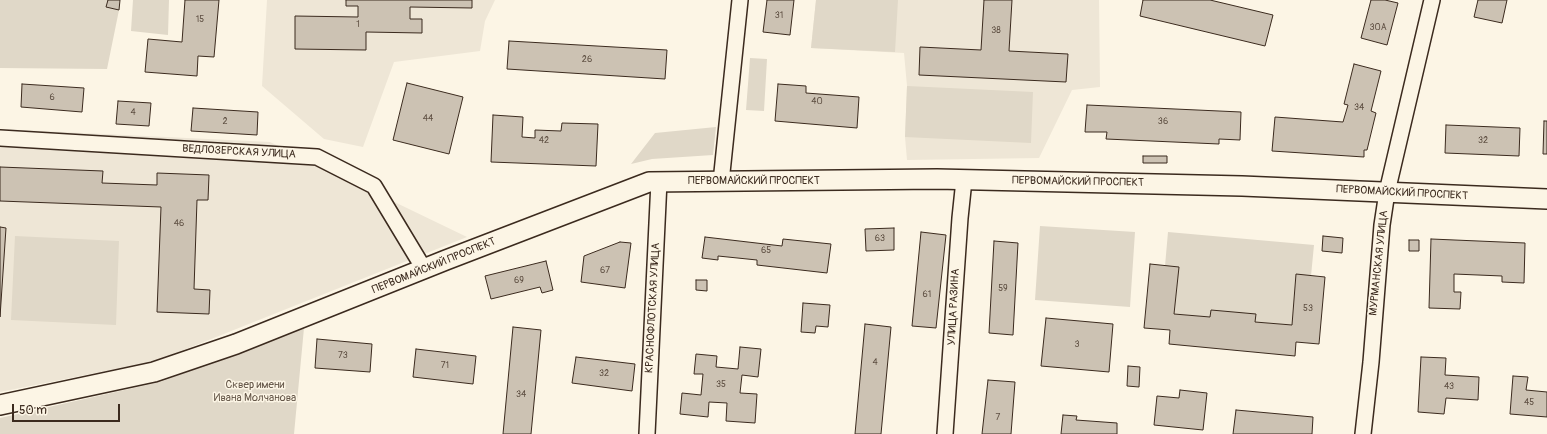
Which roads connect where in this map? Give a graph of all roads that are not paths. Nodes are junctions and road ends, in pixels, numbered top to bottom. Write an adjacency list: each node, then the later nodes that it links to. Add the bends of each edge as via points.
1 (740, 0): 6 (street)
2 (1432, 0): 7 (street, МУРМАНСКАЯ УЛИЦА)
3 (0, 138): 9 (street, ВЕДЛОЗЕРСКАЯ УЛИЦА, via 317,157 374,186)
4 (964, 180): 6 (main road, ПЕРВОМАЙСКИЙ ПРОСПЕКТ); 7 (main road, ПЕРВОМАЙСКИЙ ПРОСПЕКТ); 12 (street, УЛИЦА РАЗИНА)
5 (659, 181): 6 (main road, ПЕРВОМАЙСКИЙ ПРОСПЕКТ); 9 (main road, ПЕРВОМАЙСКИЙ ПРОСПЕКТ, via 649,182); 11 (street, КРАСНОФЛОТСКАЯ УЛИЦА)
6 (721, 182)
7 (1387, 192): 8 (main road, ПЕРВОМАЙСКИЙ ПРОСПЕКТ); 13 (street, МУРМАНСКАЯ УЛИЦА)
8 (1547, 199)
9 (424, 270): 10 (main road, ПЕРВОМАЙСКИЙ ПРОСПЕКТ, via 236,344 154,372)
10 (0, 405)
11 (647, 434)
12 (945, 434)
13 (1363, 434)

